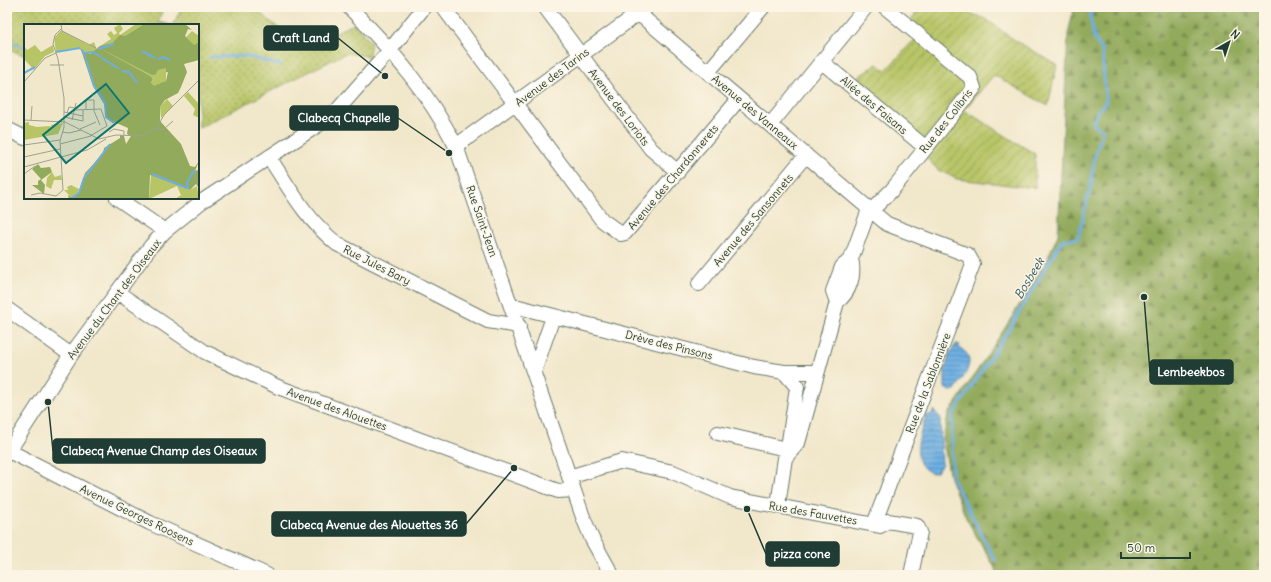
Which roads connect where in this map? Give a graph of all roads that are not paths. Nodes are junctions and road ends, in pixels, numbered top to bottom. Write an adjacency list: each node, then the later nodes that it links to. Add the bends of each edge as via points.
1 (349, 7): 9 (street, Rue Saint-Jean)
2 (424, 7): 9 (street, Avenue du Chant des Oiseaux)
3 (442, 7): 14 (street)
4 (546, 7): 10 (street, Avenue des Loriots)
5 (762, 7): 12 (street)
6 (866, 7): 11 (street)
7 (886, 7): 19 (street, Rue des Colibris, via 973,82 974,88)
8 (643, 11): 10 (street, Avenue des Tarins); 12 (street, Avenue des Vanneaux)
9 (391, 49): 18 (street, Rue Saint-Jean, via 440,114); 21 (street, Avenue du Chant des Oiseaux, via 333,115)
10 (581, 56): 14 (street, Avenue des Tarins); 22 (street, Avenue des Loriots, via 651,150)
11 (822, 62): 15 (street); 19 (street, Allée des Faisans)
12 (708, 72): 13 (street, Avenue des Vanneaux)
13 (739, 98): 15 (street, Avenue des Vanneaux); 22 (street, Avenue des Chardonnerets)
14 (516, 104): 18 (street, Avenue des Tarins); 22 (street, Avenue des Chardonnerets, via 602,220 621,234 625,233)
15 (770, 125): 20 (street, Avenue des Vanneaux)
16 (7, 129): 17 (street)
17 (24, 138)
18 (456, 146): 28 (street, Rue Saint-Jean)
19 (926, 148): 24 (street, Rue des Colibris, via 892,190)
20 (806, 155): 24 (street, Avenue des Vanneaux); 26 (street, Avenue des Sansonnets)
21 (269, 157): 25 (street, Avenue du Chant des Oiseaux, via 201,202); 31 (street, Rue Jules Bary, via 302,209 319,230 337,244 488,321)
22 (678, 172)
23 (118, 199): 25 (street)
24 (871, 210): 35 (street, via 851,259 854,271 845,296 837,302); 45 (street, Rue de la Sablonnière, via 892,227 968,255 973,264)
25 (165, 231): 27 (street, Avenue du Chant des Oiseaux)
26 (699, 284)
27 (117, 292): 32 (street, Avenue du Chant des Oiseaux); 43 (street, Avenue des Alouettes, via 205,352 278,388)
28 (511, 305): 30 (street, Drève des Pinsons); 31 (street, Rue Saint-Jean)
29 (7, 309): 32 (street)
30 (553, 317): 33 (street); 34 (street, Drève des Pinsons, via 754,367)
31 (519, 326): 33 (street, Rue Saint-Jean)
32 (71, 355): 40 (street, Avenue du Chant des Oiseaux)
33 (534, 372): 41 (street, Rue Saint-Jean)
34 (784, 372): 35 (street, Drève des Pinsons); 36 (street)
35 (817, 372): 37 (street)
36 (797, 387): 37 (street); 39 (street)
37 (812, 391): 39 (street, via 798,443)
38 (718, 433): 39 (street)
39 (790, 450): 44 (street, via 785,458)
40 (8, 452): 46 (street, Avenue Georges Roosens, via 150,522)
41 (564, 464): 42 (street, Rue Saint-Jean); 43 (street, via 558,479)
42 (571, 484): 43 (street, Avenue des Alouettes, via 558,491); 44 (street, Rue des Fauvettes, via 622,461 673,472 730,496); 47 (street, Rue Saint-Jean, via 592,539)
43 (547, 486)
44 (778, 505): 45 (street, Rue des Fauvettes)
45 (874, 524): 48 (street, via 880,526 888,521 917,526 920,532)
46 (267, 575)
47 (612, 575)
48 (911, 575)

